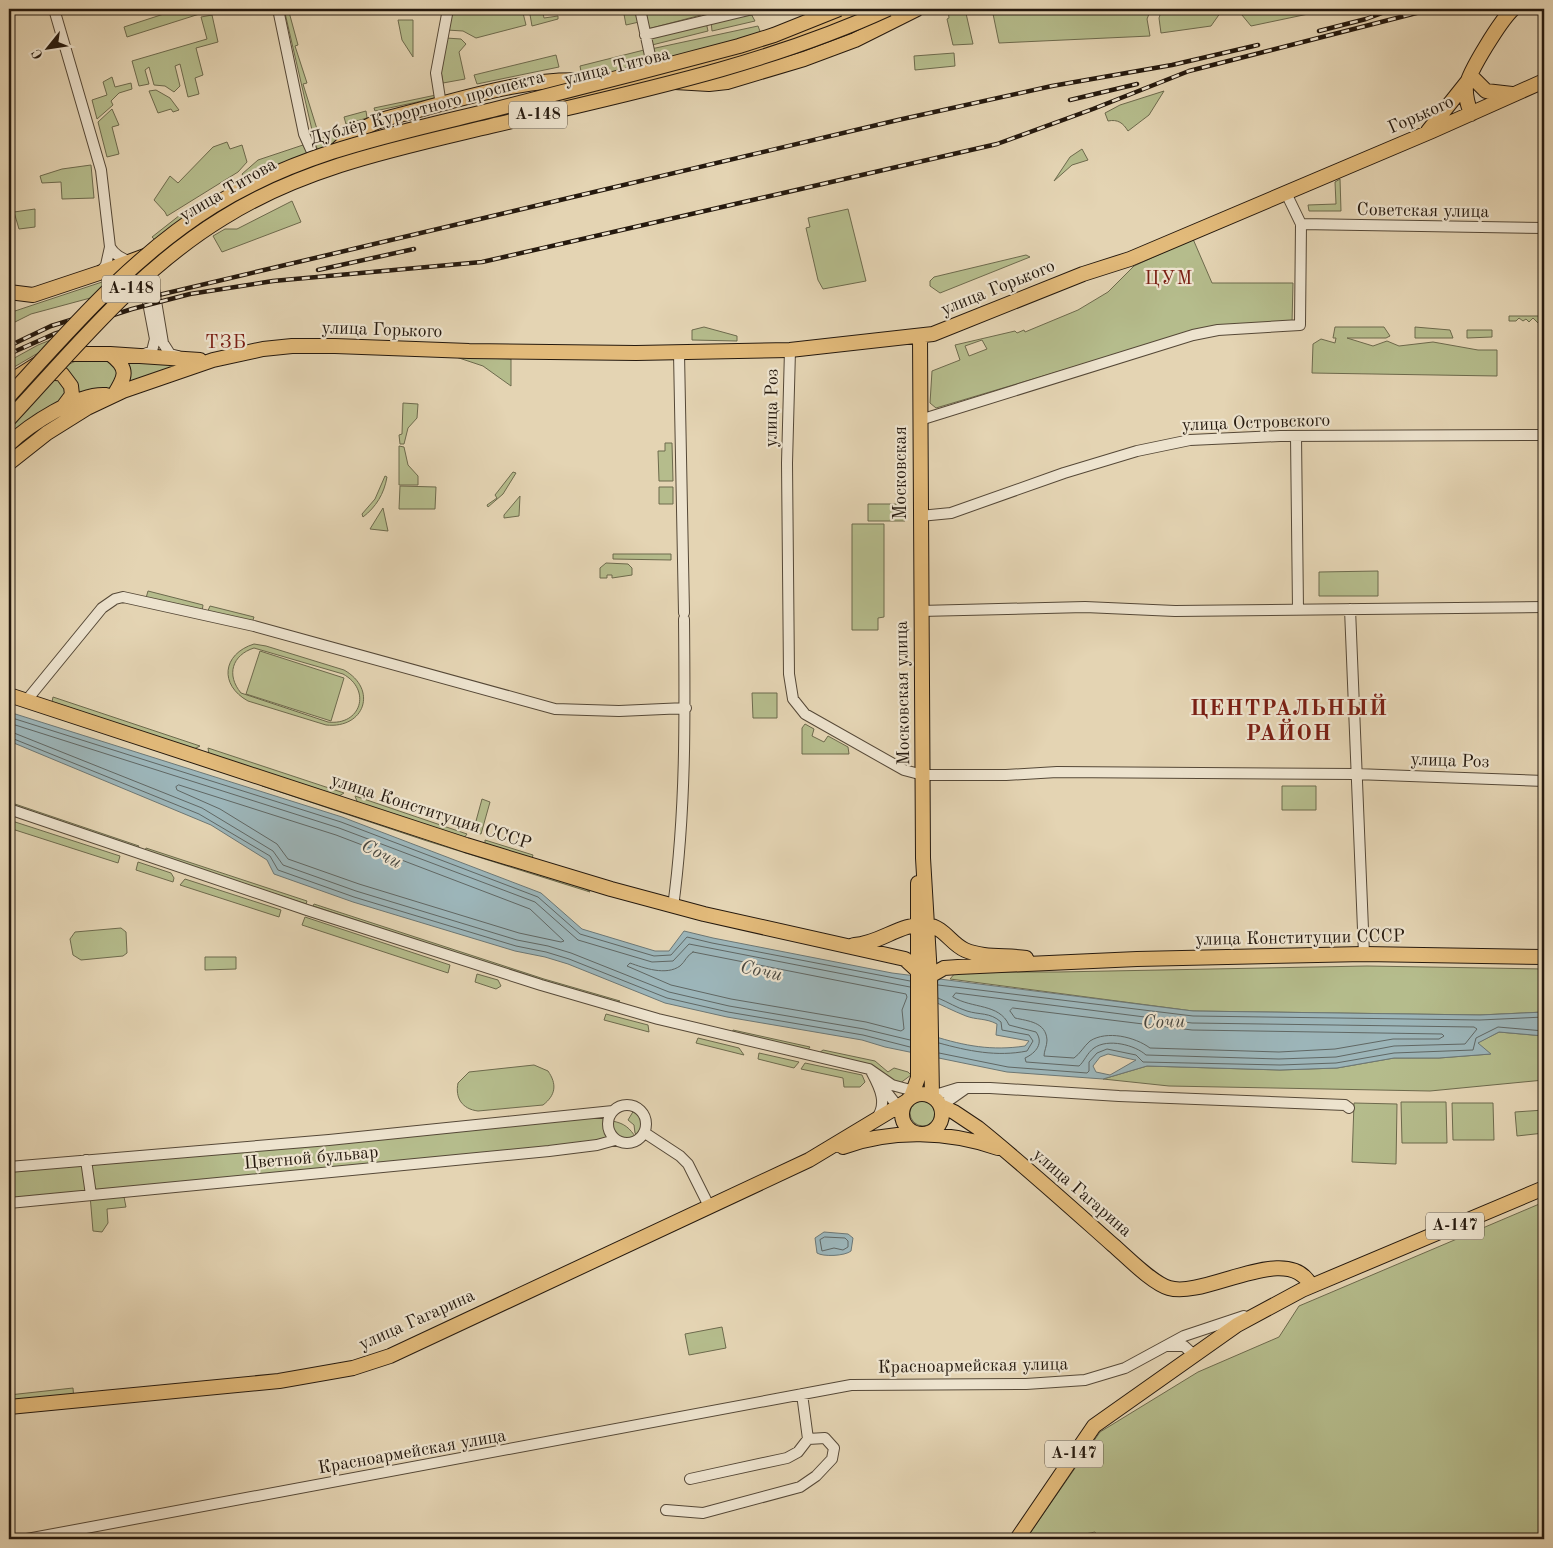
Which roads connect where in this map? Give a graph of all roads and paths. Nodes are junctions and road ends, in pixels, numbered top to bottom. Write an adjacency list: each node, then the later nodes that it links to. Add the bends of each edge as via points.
1 (54, 9): 27 (street, via 99,164)
2 (278, 9): 22 (street, via 304,134)
3 (448, 9): 19 (street, via 436,73)
4 (640, 9): 13 (street)
5 (705, 9): 12 (street)
6 (753, 9): 12 (street)
7 (839, 9): 17 (main road, Дублёр Курортного проспекта / А-148, bridge, via 739,46)
8 (862, 9): 15 (main road, улица Титова, via 816,30)
9 (888, 9): 48 (main road, Дублёр Курортного проспекта / А-148, bridge, via 817,39 744,63 396,148 278,188 202,231 152,270 84,336)
10 (916, 9): 15 (main road, via 855,40 727,82 709,84)
11 (1513, 9): 14 (main road, via 1502,21)
12 (708, 20): 13 (street)
13 (645, 35): 15 (street)
14 (1472, 77): 18 (main road, via 1486,91); 20 (main road); 21 (main road)
15 (654, 78): 22 (main road, улица Титова)
16 (1544, 81): 18 (main road, Горького)
17 (599, 82): 19 (main road, А-148, via 536,83); 45 (main road, Дублёр Курортного проспекта / А-148, bridge, via 340,148 271,175 214,206 142,258)
18 (1516, 95): 20 (main road, Горького)
19 (441, 105): 22 (main road, А-148, via 372,122)
20 (1474, 112): 21 (main road, Горького)
21 (1426, 134): 23 (main road, Горького)
22 (322, 162): 28 (main road, улица Титова, via 251,195)
23 (1313, 182): 24 (main road, улица Горького)
24 (1286, 193): 25 (street); 35 (main road, улица Горького, via 1130,259 1083,274 947,330)
25 (1301, 224): 26 (street, Советская улица); 49 (street, via 1300,325 1218,330 1193,336)
26 (1544, 228)
27 (110, 248): 29 (street, via 119,258); 31 (street, via 106,265)
28 (161, 250): 29 (main road, улица Титова); 30 (street)
29 (138, 258): 30 (street); 31 (main road, улица Титова); 40 (street, via 155,339 152,351)
30 (152, 269): 41 (street, via 157,314 166,350 175,356)
31 (99, 273): 33 (main road, улица Титова)
32 (9, 292): 33 (main road)
33 (33, 295): 34 (main road, улица Титова)
34 (9, 304)
35 (920, 336): 36 (main road, улица Горького); 49 (main road, Московская)
36 (790, 350): 37 (main road, улица Горького); 62 (street, улица Роз, via 789,674 794,699 805,714 904,770)
37 (679, 353): 41 (main road, улица Горького, via 292,346); 61 (street)
38 (61, 354): 39 (main road, улица Горького); 42 (main road); 43 (main road, via 39,363)
39 (110, 354): 40 (main road, улица Горького); 44 (main road, via 124,372)
40 (136, 358): 41 (main road, улица Горького)
41 (213, 360): 44 (main road, улица Горького)
42 (36, 381): 46 (main road, via 52,372 66,378 72,391); 47 (main road)
43 (9, 382)
44 (114, 395): 46 (main road, via 92,396); 53 (main road, via 47,433)
45 (9, 396)
46 (62, 408): 52 (main road)
47 (9, 409)
48 (9, 419)
49 (920, 420): 54 (main road, Московская)
50 (1544, 435): 51 (street, улица Островского)
51 (1296, 436): 54 (street, улица Островского, via 1204,438 1169,443 1064,473 972,507); 56 (street)
52 (9, 444)
53 (9, 463)
54 (920, 516): 58 (main road, Московская)
55 (1544, 607): 57 (street)
56 (1298, 609): 57 (street); 58 (street, via 1175,611 1079,607)
57 (1350, 610): 63 (street)
58 (920, 611): 62 (main road, Московская улица)
59 (9, 695): 60 (main road, улица Конституции СССР)
60 (26, 701): 61 (street, via 102,608 123,597 254,626 555,709); 66 (main road, улица Конституции СССР, via 466,845)
61 (686, 708): 66 (street, via 679,866)
62 (922, 774): 63 (street, улица Роз); 67 (main road, Московская улица)
63 (1356, 774): 64 (street, улица Роз); 69 (street)
64 (1544, 781)
65 (9, 809): 73 (street, via 541,985 647,1016)
66 (674, 907): 68 (main road, улица Конституции СССР)
67 (922, 925): 68 (main road, via 904,928 873,943); 71 (main road, via 938,928 957,946 973,953); 72 (main road, Московская улица)
68 (848, 946): 72 (main road, улица Конституции СССР, via 905,959)
69 (1364, 954): 70 (main road, улица Конституции СССР); 71 (main road, улица Конституции СССР)
70 (1544, 957)
71 (1057, 962): 72 (main road, via 951,968)
72 (922, 974): 74 (main road, Московская улица)
73 (871, 1070): 75 (street, via 886,1082); 76 (street); 79 (street, via 882,1096 880,1113)
74 (922, 1070): 75 (street); 76 (main road, Московская улица)
75 (898, 1086): 76 (street)
76 (917, 1101): 77 (street, via 965,1089 990,1088 1345,1105); 79 (main road); 81 (main road, via 907,1127); 81 (main road, Московская улица, via 940,1124 932,1132); 83 (main road, улица Гагарина, via 954,1112)
77 (1348, 1108)
78 (614, 1111): 80 (street, via 630,1105 640,1110 646,1121); 82 (street, via 608,1126); 84 (street, Цветной бульвар)
79 (873, 1122): 85 (main road)
80 (645, 1133): 82 (street, via 630,1144); 90 (street, via 688,1164)
81 (920, 1134): 83 (main road, via 969,1139); 85 (main road, via 871,1138)
82 (615, 1140): 88 (street, Цветной бульвар, via 549,1151)
83 (1003, 1150): 91 (main road, улица Гагарина, via 1166,1287 1200,1286 1281,1268 1298,1271)
84 (86, 1160): 86 (street, Цветной бульвар); 88 (street)
85 (809, 1160): 90 (main road, улица Гагарина)
86 (9, 1167)
87 (1544, 1188): 91 (main road, А-147)
88 (90, 1195): 89 (street, Цветной бульвар)
89 (9, 1203)
90 (709, 1206): 96 (main road, улица Гагарина, via 390,1356 353,1368 279,1381)
91 (1311, 1286): 92 (main road, А-147)
92 (1257, 1312): 93 (street, А-147, via 1184,1336); 94 (main road, А-147)
93 (1168, 1346): 94 (street, via 1184,1346); 95 (street, Красноармейская улица, via 1125,1368 1077,1381 870,1384)
94 (1191, 1359): 101 (main road, А-147, via 1094,1426)
95 (802, 1394): 97 (street); 100 (street, Красноармейская улица)
96 (9, 1407)
97 (808, 1439): 98 (street, via 798,1452 787,1458); 99 (street, via 825,1438 835,1451 816,1476 800,1487 703,1513)
98 (690, 1479)
99 (666, 1510)
100 (27, 1539)
101 (1017, 1539)

